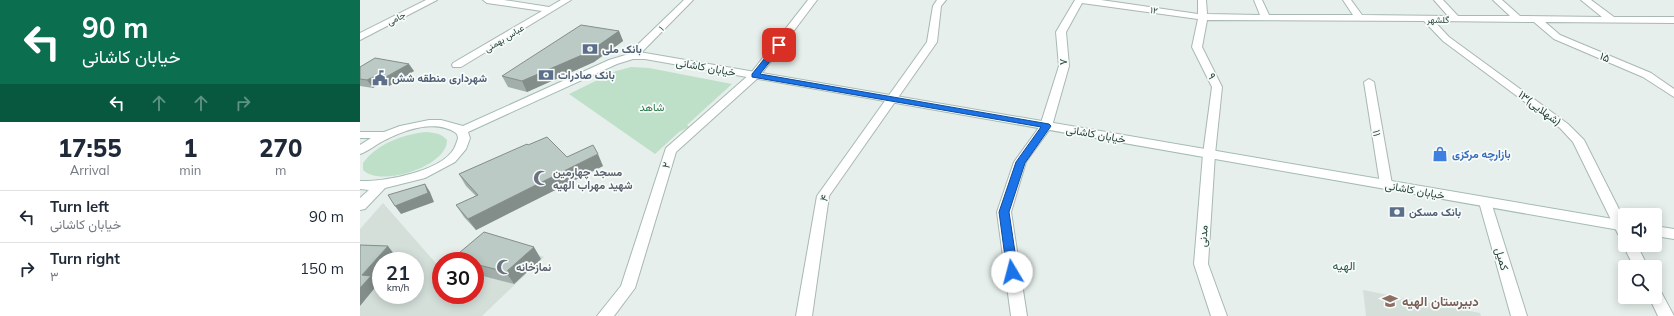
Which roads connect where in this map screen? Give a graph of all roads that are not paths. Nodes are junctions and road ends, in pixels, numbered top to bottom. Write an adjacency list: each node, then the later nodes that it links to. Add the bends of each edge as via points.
1 (433, 0): 25 (street, جامی)
2 (487, 0): 15 (street)
3 (567, 0): 15 (street, عباس بهمنی)
4 (689, 0): 26 (street, ۱)
5 (813, 0): 28 (street, ۲)
6 (942, 0): 31 (street, ۴, via 937,6 932,42)
7 (1079, 0): 32 (street, ۷, via 1061,32 1064,66)
8 (1082, 0): 16 (street, ۱۲)
9 (1202, 0): 16 (street, ۹)
10 (1258, 0): 17 (street)
11 (1347, 0): 18 (street)
12 (1438, 0): 20 (street)
13 (1497, 0): 21 (street)
14 (1585, 0): 23 (street)
15 (551, 10): 27 (street, عباس بهمنی)
16 (1203, 17): 17 (street, گلشهر); 37 (street, ۹, via 1197,47 1218,87)
17 (1266, 17): 18 (street, گلشهر)
18 (1359, 18): 19 (street, گلشهر)
19 (1426, 18): 20 (street, گلشهر); 43 (street, ۱۳(شهلایی), via 1446,39 1564,126 1578,140)
20 (1456, 19): 21 (street, گلشهر)
21 (1518, 19): 22 (street, گلشهر)
22 (1536, 19): 23 (street, گلشهر); 30 (street, ۱۵, via 1557,37 1647,75)
23 (1612, 20): 24 (street, گلشهر)
24 (1674, 20)
25 (360, 37)
26 (632, 56): 28 (street, خیابان کاشانی); 33 (street, خیابان کاشانی, via 606,65)
27 (457, 66)
28 (755, 75): 31 (street, خیابان کاشانی); 48 (street, ۲, via 670,151 628,288)
29 (1369, 82): 38 (street, ۱۱)
30 (1674, 94)
31 (891, 99): 32 (street, خیابان کاشانی); 49 (street, ۴, via 823,196)
32 (1046, 126): 37 (street, خیابان کاشانی); 50 (street, ۷, via 1020,162 1004,212)
33 (462, 132): 35 (street, via 453,126 439,124 413,126); 40 (street, via 464,137 458,151 444,163 410,180)
34 (360, 135): 35 (street)
35 (386, 135): 36 (street)
36 (360, 150)
37 (1209, 154): 38 (street, خیابان کاشانی); 51 (street, مدنی, via 1201,264)
38 (1386, 184): 41 (street, خیابان کاشانی)
39 (360, 185): 40 (street)
40 (380, 186): 42 (street)
41 (1485, 202): 44 (street, خیابان کاشانی); 52 (street, کمیل)
42 (360, 206)
43 (1618, 218)
44 (1618, 227)
45 (1662, 232): 46 (street)
46 (1674, 234)
47 (1660, 304): 53 (street)
48 (605, 316)
49 (804, 316)
50 (1019, 316)
51 (1219, 316)
52 (1519, 316)
53 (1666, 316)

